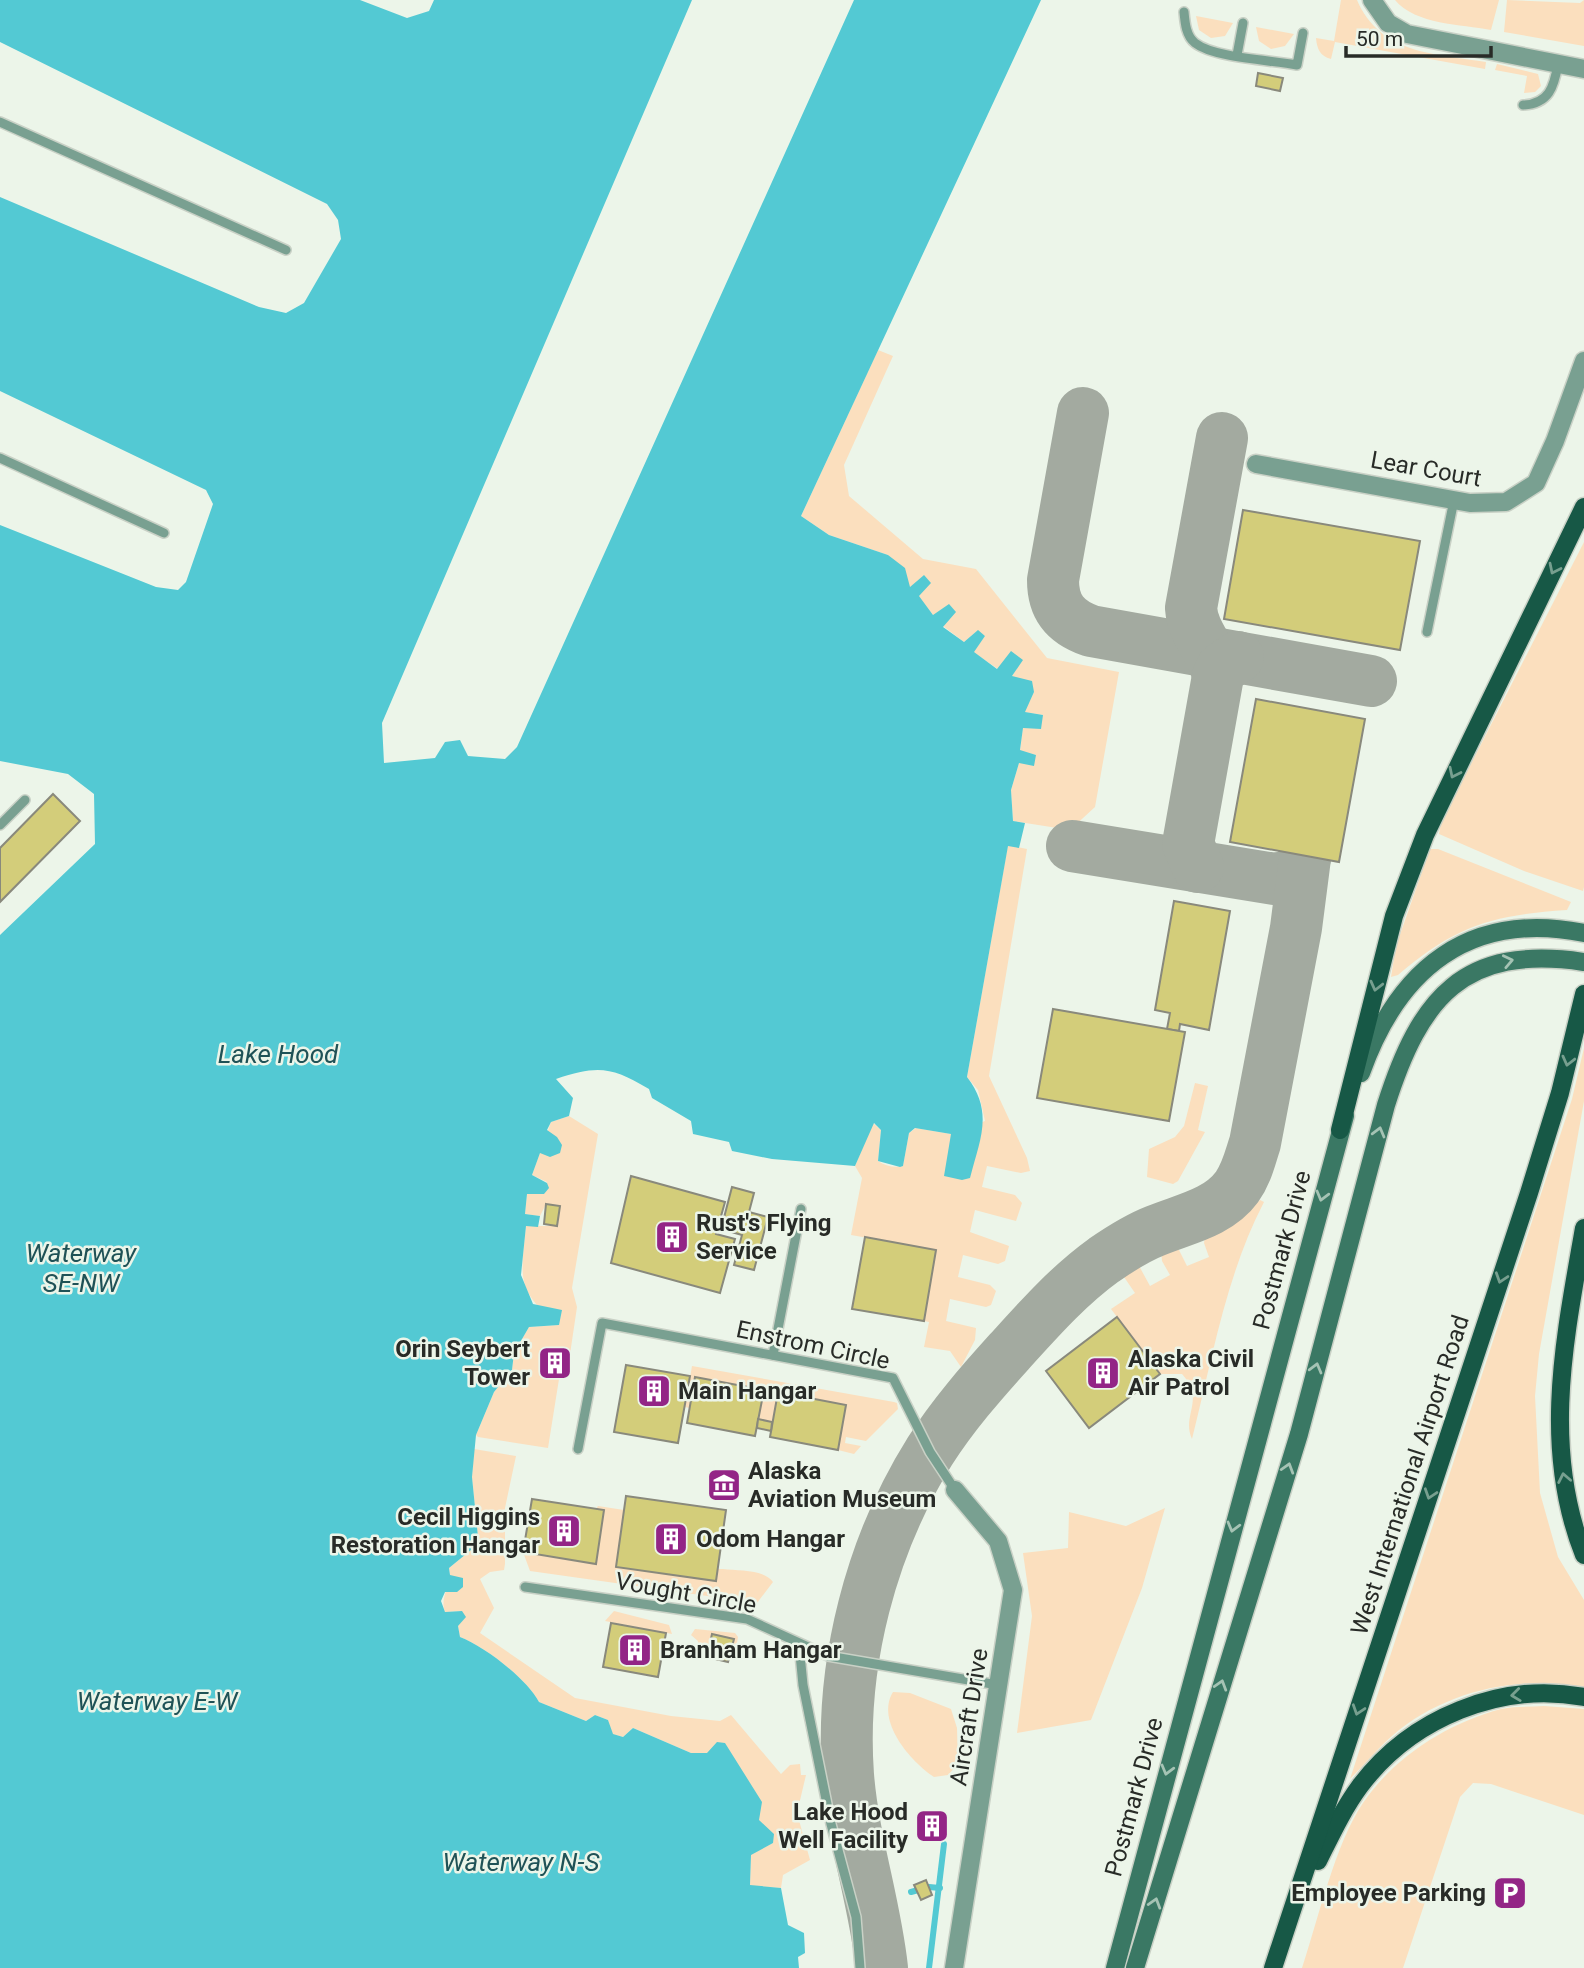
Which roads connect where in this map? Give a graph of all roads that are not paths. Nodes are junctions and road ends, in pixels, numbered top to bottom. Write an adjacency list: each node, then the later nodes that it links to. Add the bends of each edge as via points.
1 (1372, 0): 6 (street, via 1388,23 1407,34)
2 (1184, 12): 5 (lane, via 1185,28 1193,42)
3 (1243, 23): 5 (lane)
4 (1303, 33): 5 (lane, via 1297,65)
5 (1237, 55)
6 (1558, 64): 7 (street); 8 (lane, via 1547,97 1536,105)
7 (1584, 69)
8 (1522, 105)
9 (0, 122): 10 (lane)
10 (286, 250)
11 (1584, 361): 14 (street, Lear Court, via 1536,483 1506,502 1490,505)
12 (0, 458): 16 (lane)
13 (1256, 464): 14 (street, Lear Court)
14 (1454, 500): 17 (lane)
15 (1584, 508): 23 (main road, one-way to 23, via 1425,835 1392,925)
16 (164, 533)
17 (1427, 632)
18 (25, 800): 19 (lane)
19 (0, 825)
20 (1584, 933): 23 (street, Postmark Drive, via 1539,927 1501,931 1469,941 1427,966 1383,1021)
21 (1584, 962): 38 (street, Postmark Drive, one-way to 21, via 1298,1434 1404,1052 1432,1006 1479,971 1532,957)
22 (1584, 994): 34 (main road, West International Airport Road, one-way to 34, via 1529,1193)
23 (1340, 1130): 37 (street, Postmark Drive, one-way to 37)
24 (801, 1209): 26 (lane)
25 (1584, 1228): 29 (main road, one-way to 25, via 1564,1479 1558,1417 1564,1339)
26 (773, 1355): 27 (lane, Enstrom Circle, via 602,1323); 28 (lane, Enstrom Circle, via 893,1378 930,1452)
27 (578, 1449)
28 (956, 1490): 32 (street, Aircraft Drive, via 998,1541 1013,1590)
29 (1584, 1555)
30 (524, 1587): 31 (lane, Vought Circle, via 747,1619)
31 (799, 1644): 32 (lane, Vought Circle, via 828,1656); 35 (lane, via 831,1824 856,1917)
32 (1000, 1685): 36 (street, Aircraft Drive)
33 (1584, 1697): 34 (main road, one-way to 34, via 1547,1693 1503,1696 1459,1711 1405,1742 1382,1760 1345,1808)
34 (1286, 1930): 39 (main road, West International Airport Road)
35 (860, 1968)
36 (954, 1968)
37 (1115, 1968)
38 (1135, 1968)
39 (1273, 1968)

